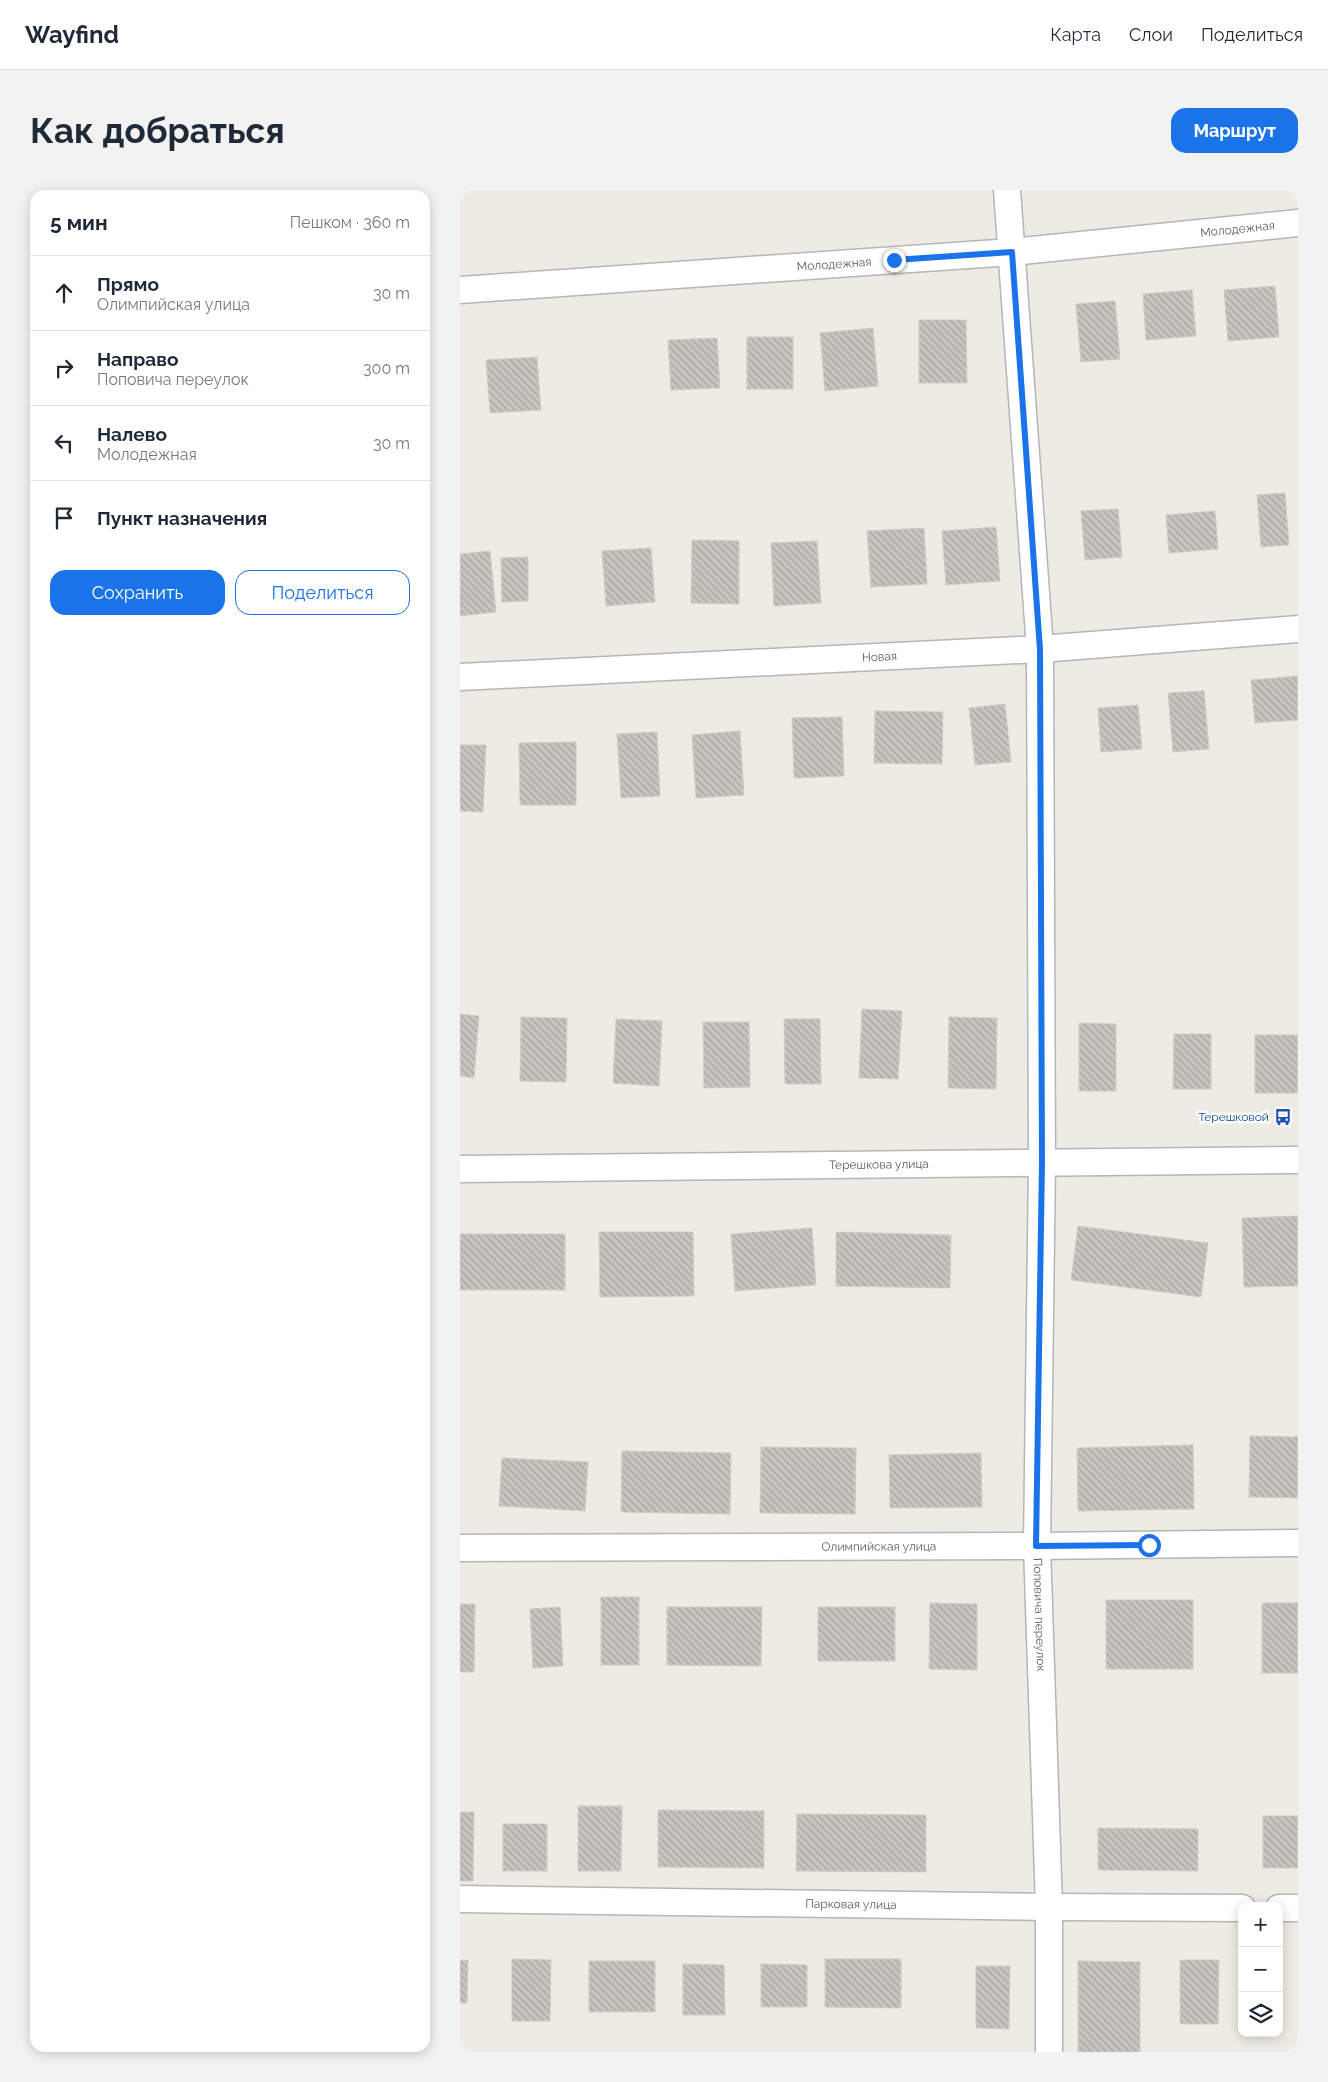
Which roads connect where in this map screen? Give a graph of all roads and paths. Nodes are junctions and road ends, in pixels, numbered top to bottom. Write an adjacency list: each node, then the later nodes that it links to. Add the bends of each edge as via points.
1 (1007, 190): 3 (street, Поповича переулок)
2 (1298, 223): 3 (street, Молодежная)
3 (1012, 252): 4 (street, Молодежная); 6 (street, Поповича переулок)
4 (460, 290)
5 (1298, 629): 6 (street, Новая)
6 (1040, 650): 7 (street, Новая); 9 (street, Поповича переулок)
7 (460, 677)
8 (1298, 1160): 9 (street, Терешкова улица)
9 (1042, 1162): 10 (street, Терешкова улица); 12 (street, Поповича переулок)
10 (460, 1168)
11 (1298, 1543): 12 (street, Олимпийская улица)
12 (1036, 1546): 13 (street, Олимпийская улица); 15 (street, Поповича переулок)
13 (460, 1548)
14 (460, 1899): 15 (street, Парковая улица)
15 (1049, 1907): 16 (street, Парковая улица); 19 (street, Поповича переулок)
16 (1238, 1908)
17 (1283, 1908): 18 (street)
18 (1298, 1908)
19 (1049, 2052)

